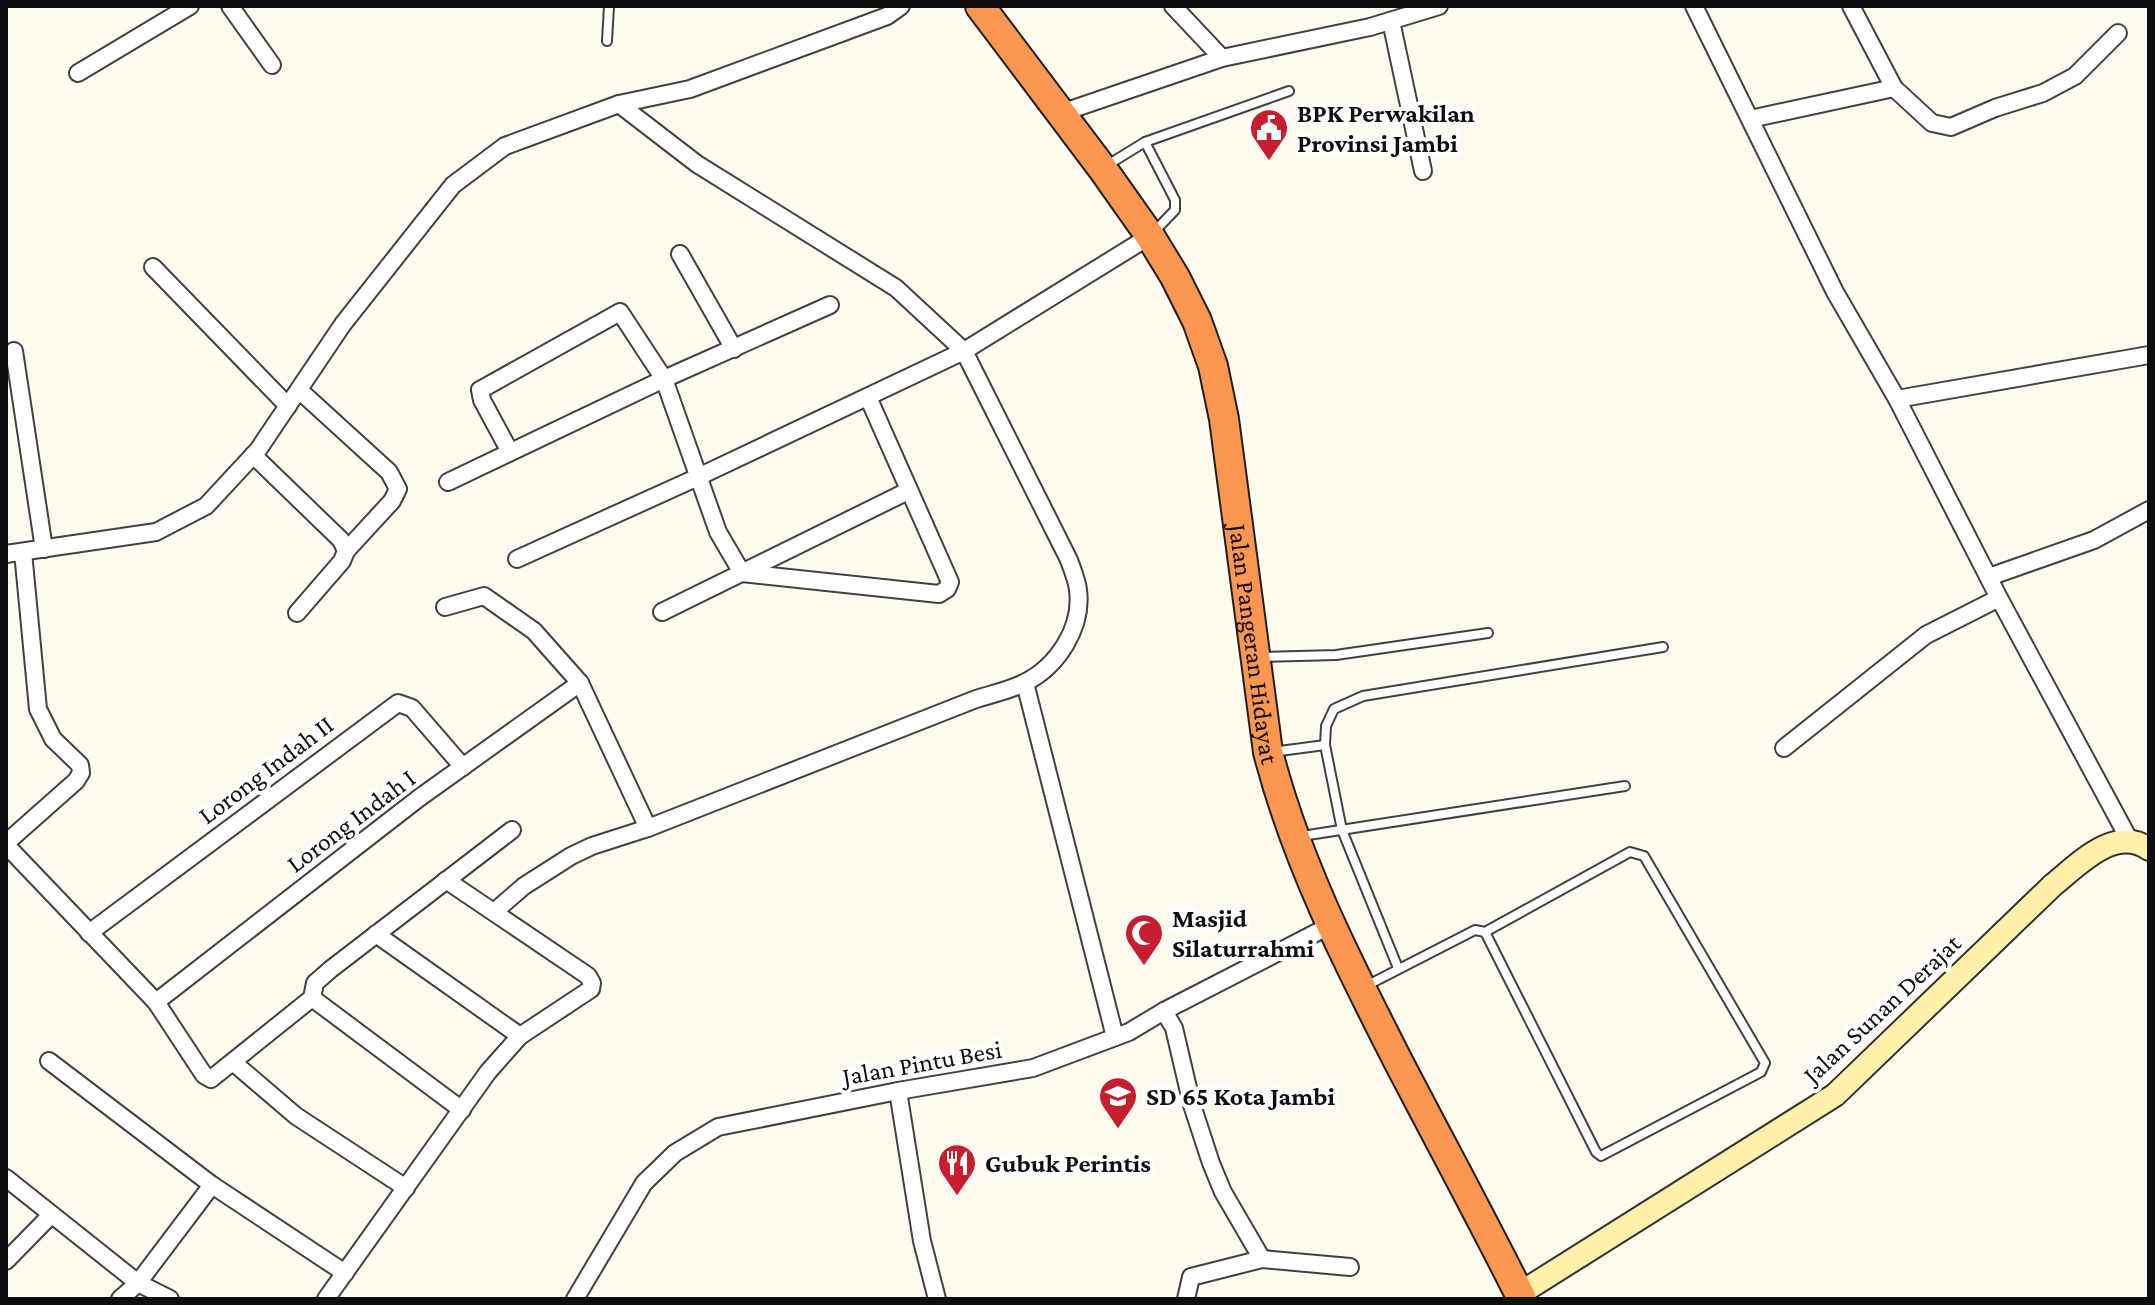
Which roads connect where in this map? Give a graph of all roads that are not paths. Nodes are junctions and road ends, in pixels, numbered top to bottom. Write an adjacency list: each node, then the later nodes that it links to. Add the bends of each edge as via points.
1 (190, 6): 15 (street)
2 (230, 6): 14 (street)
3 (609, 6): 12 (lane)
4 (901, 6): 18 (street, via 887,16 690,89)
5 (980, 6): 19 (highway, Jalan Pangeran Hidayat)
6 (1173, 6): 13 (street)
7 (1439, 6): 10 (street)
8 (1694, 6): 20 (street)
9 (1851, 6): 16 (street)
10 (1391, 21): 13 (street); 23 (street)
11 (2118, 33): 16 (street, via 2075,76 1951,127 1932,123)
12 (607, 41)
13 (1222, 58): 19 (street)
14 (272, 65)
15 (78, 73)
16 (1894, 88): 20 (street)
17 (1289, 91): 21 (lane)
18 (619, 104): 30 (street, via 697,164 896,288); 33 (street, via 505,146 453,185 343,324)
19 (1061, 113): 22 (highway, Jalan Pangeran Hidayat)
20 (1750, 119): 35 (street, via 1835,292)
21 (1145, 142): 22 (lane); 24 (lane, via 1175,200 1175,210)
22 (1102, 168): 24 (highway, Jalan Pangeran Hidayat)
23 (1423, 171)
24 (1150, 236): 30 (street); 55 (highway, Jalan Pangeran Hidayat, via 1180,288 1213,366)
25 (680, 254): 28 (street)
26 (153, 267): 36 (street)
27 (830, 305): 28 (street)
28 (734, 349): 32 (street)
29 (14, 351): 43 (street)
30 (964, 351): 34 (street); 57 (street, via 1069,560 1079,591 1076,621 1059,657)
31 (2149, 355): 35 (street)
32 (664, 379): 37 (street); 37 (street, via 620,312 480,390); 39 (street)
33 (299, 390): 36 (street); 44 (street, via 389,472 398,489)
34 (868, 397): 39 (street); 41 (street)
35 (1897, 399): 48 (street)
36 (288, 406): 38 (street)
37 (510, 452): 40 (street)
38 (253, 455): 43 (street, via 206,506 156,532); 44 (street, via 341,540)
39 (698, 477): 46 (street); 47 (street, via 718,532)
40 (448, 482)
41 (908, 491): 47 (street); 47 (street, via 950,582 939,594)
42 (2149, 510): 48 (street, via 2094,540)
43 (44, 549): 45 (street)
44 (346, 551): 52 (street)
45 (15, 553): 67 (street, via 38,709 53,739 80,765 81,773)
46 (517, 559)
47 (742, 573): 51 (street)
48 (1989, 577): 49 (street)
49 (1999, 598): 59 (street, via 1926,635); 68 (street)
50 (445, 607): 56 (street, via 484,596 534,631)
51 (662, 612)
52 (297, 613)
53 (1488, 633): 55 (lane, via 1336,655)
54 (1663, 647): 58 (lane, via 1363,696 1334,709)
55 (1255, 657): 60 (highway, Jalan Pangeran Hidayat)
56 (580, 683): 61 (street, Lorong Indah I); 63 (street)
57 (1025, 683): 63 (street); 81 (street)
58 (1325, 745): 60 (lane); 65 (lane)
59 (1784, 748)
60 (1268, 752): 66 (highway, Jalan Pangeran Hidayat)
61 (463, 767): 73 (street, Lorong Indah II, via 412,708 398,703); 78 (street, Lorong Indah I)
62 (1625, 786): 65 (lane)
63 (648, 828): 70 (street, via 571,856)
64 (512, 830): 69 (street)
65 (1342, 830): 66 (lane); 75 (lane)
66 (1293, 838): 71 (highway, Jalan Pangeran Hidayat)
67 (6, 844): 73 (street)
68 (2139, 845): 95 (street, Jalan Sunan Derajat, via 2116,842 2098,850 2053,885 1835,1095)
69 (446, 880): 70 (street); 74 (street)
70 (494, 912): 80 (street, via 592,983 591,989)
71 (1331, 925): 76 (highway, Jalan Pangeran Hidayat); 79 (street, Jalan Pintu Besi)
72 (1485, 932): 72 (lane, via 1601,1156 1764,1068 1644,856 1630,852 1612,860); 75 (lane, via 1475,930)
73 (89, 933): 78 (street)
74 (376, 934): 77 (street, via 315,983); 80 (street)
75 (1398, 968): 76 (lane)
76 (1361, 989): 95 (highway, Jalan Pangeran Hidayat)
77 (312, 998): 83 (street); 85 (street)
78 (156, 1002): 83 (street, via 207,1078)
79 (1164, 1011): 81 (street, Jalan Pintu Besi); 90 (street, via 1174,1028 1211,1163)
80 (520, 1036): 85 (street)
81 (1115, 1037): 84 (street, Jalan Pintu Besi, via 1033,1068)
82 (49, 1061): 87 (street)
83 (234, 1063): 88 (street, via 296,1116)
84 (898, 1091): 99 (street, Jalan Pintu Besi, via 718,1127 675,1153 644,1183); 100 (street, via 922,1241)
85 (462, 1110): 88 (street)
86 (6, 1178): 89 (street)
87 (212, 1185): 93 (street); 94 (street)
88 (406, 1188): 93 (street)
89 (51, 1215): 91 (street); 94 (street)
90 (1262, 1259): 92 (street); 101 (street, via 1191,1277)
91 (6, 1261)
92 (1350, 1267)
93 (345, 1273): 98 (street)
94 (138, 1283): 96 (street); 97 (street)
95 (1521, 1296)
96 (120, 1299)
97 (170, 1299)
98 (326, 1299)
99 (575, 1299)
100 (937, 1299)
101 (1186, 1299)

